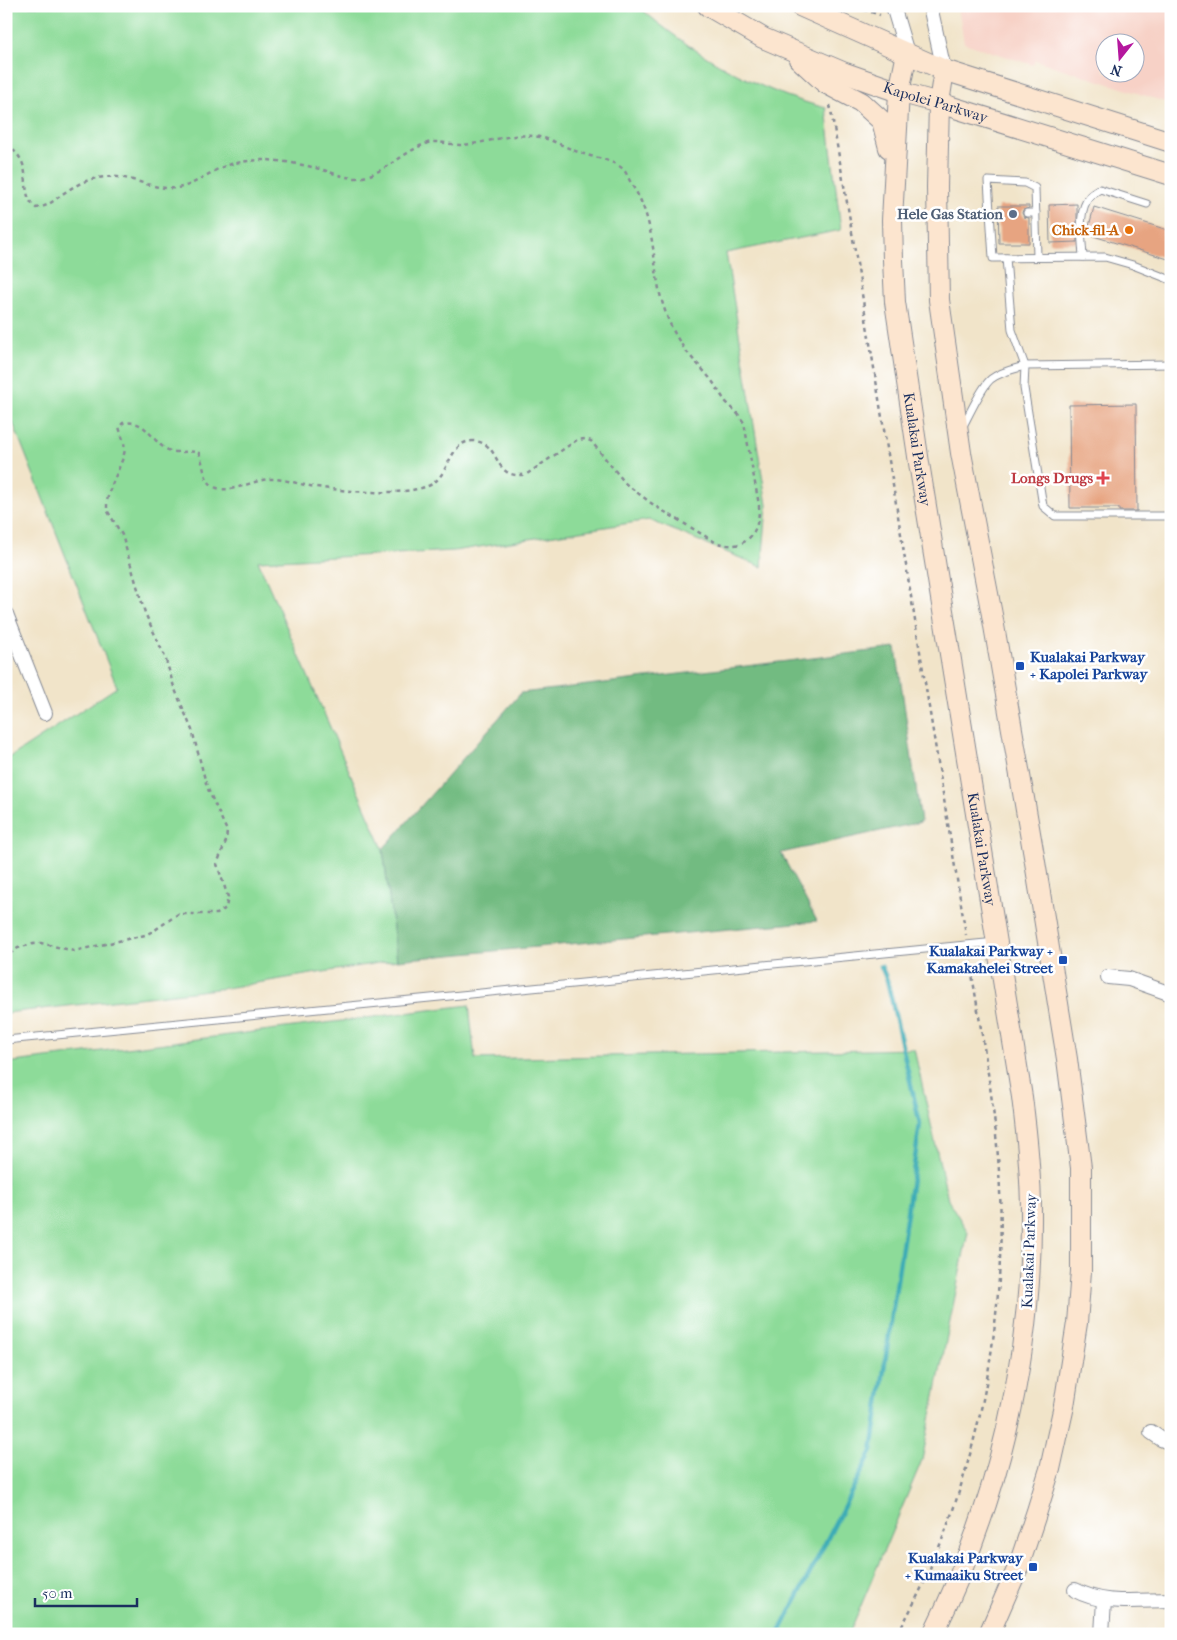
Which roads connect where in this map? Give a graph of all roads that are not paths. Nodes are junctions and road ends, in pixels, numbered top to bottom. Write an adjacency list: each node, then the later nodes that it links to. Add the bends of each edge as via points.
1 (708, 6): 5 (main road, Kapolei Parkway)
2 (800, 6): 6 (main road)
3 (893, 6): 6 (street)
4 (930, 6): 7 (street)
5 (790, 51): 8 (main road, Kapolei Parkway); 11 (main road, via 825,84 861,102 882,121)
6 (906, 53): 7 (main road); 8 (main road, Kualakai Parkway)
7 (944, 70): 9 (main road); 10 (main road)
8 (899, 92): 9 (main road, Kapolei Parkway); 11 (main road, Kualakai Parkway)
9 (939, 103): 12 (main road, Kapolei Parkway); 22 (main road, via 939,300)
10 (1171, 142)
11 (894, 170): 26 (main road, Kualakai Parkway, via 892,260 900,344)
12 (1171, 175)
13 (1147, 204): 17 (lane, via 1100,190 1091,195 1082,221)
14 (1028, 213): 15 (lane)
15 (1036, 213): 16 (lane); 18 (lane, via 1035,188 1025,183 988,181 993,213 993,258)
16 (1037, 257): 17 (lane); 18 (lane)
17 (1083, 257): 19 (lane, via 1105,257)
18 (1006, 258): 21 (lane, via 1012,330)
19 (1171, 280)
20 (1171, 364): 21 (lane)
21 (1024, 366): 22 (lane, via 991,379); 23 (lane, via 1024,388 1044,506 1055,516)
22 (958, 434): 36 (main road, via 1034,856 1081,1168 1081,1271 1077,1323 1064,1406 1037,1511 1019,1565)
23 (1171, 516)
24 (6, 614): 25 (street)
25 (45, 714)
26 (998, 942): 29 (lane); 35 (main road, Kualakai Parkway, via 1029,1148 1032,1213 1027,1315 1012,1408 990,1495 963,1569)
27 (1108, 977): 28 (street, via 1129,979)
28 (1171, 994)
29 (6, 1040)
30 (1151, 1432): 31 (street)
31 (1171, 1444)
32 (1075, 1590): 33 (street)
33 (1104, 1600): 34 (street); 37 (street)
34 (1171, 1600)
35 (932, 1634)
36 (989, 1634)
37 (1102, 1634)

